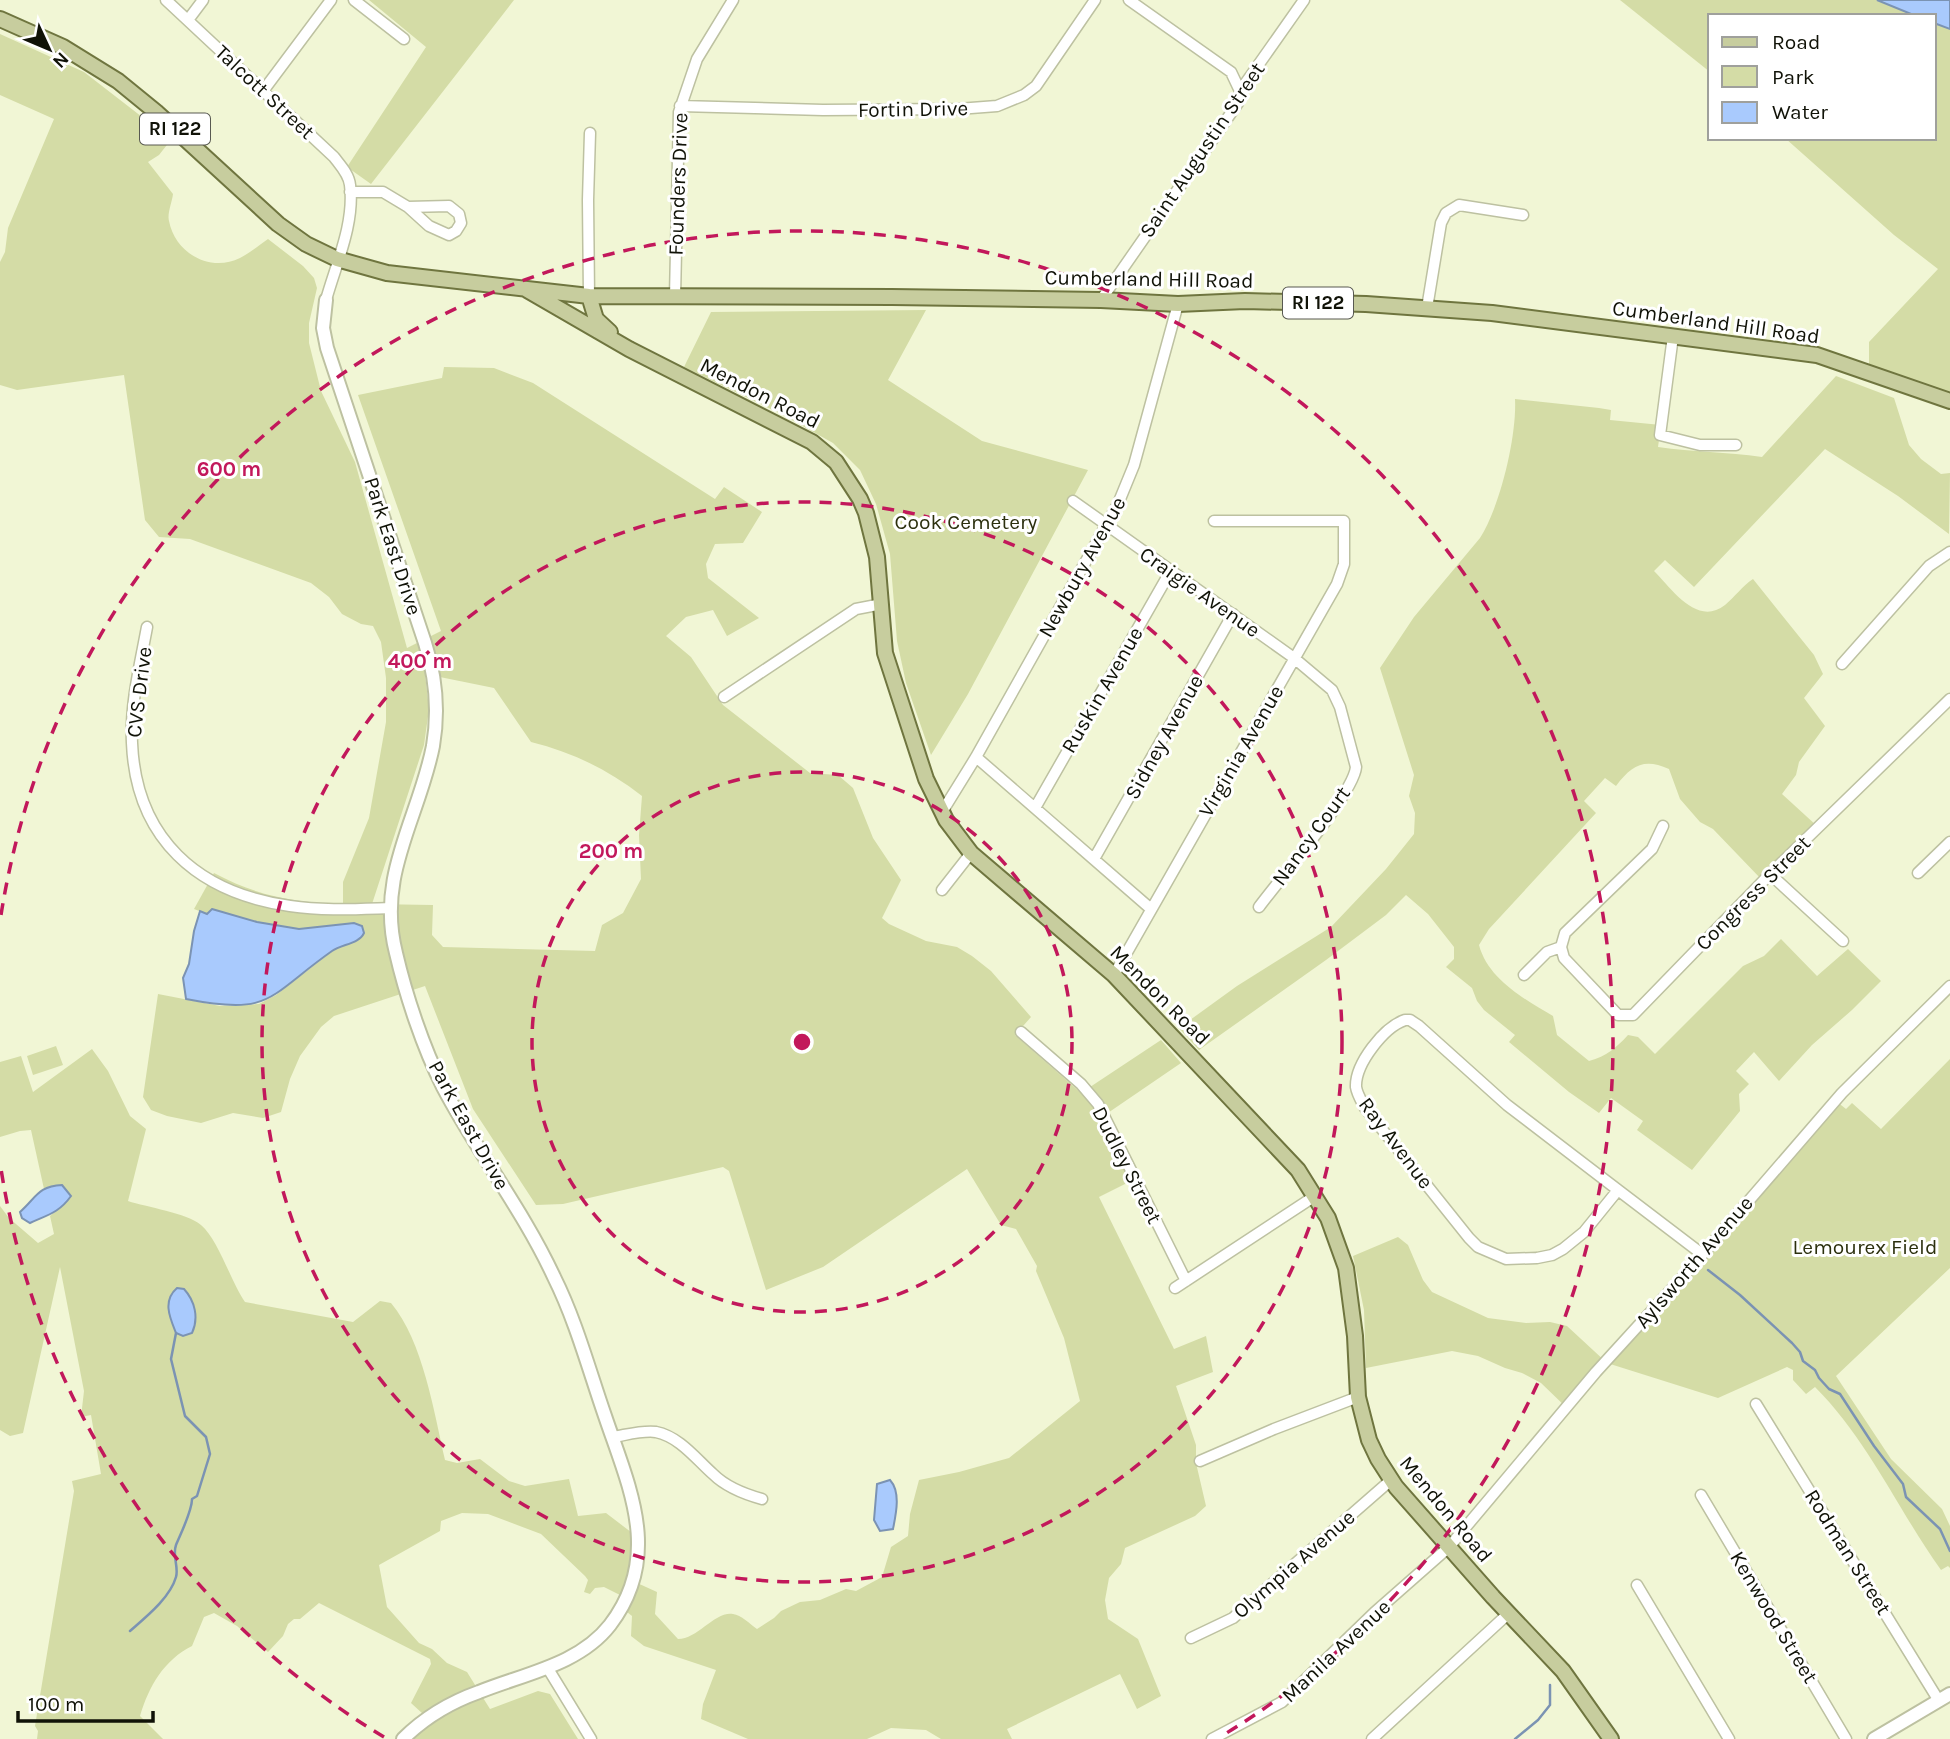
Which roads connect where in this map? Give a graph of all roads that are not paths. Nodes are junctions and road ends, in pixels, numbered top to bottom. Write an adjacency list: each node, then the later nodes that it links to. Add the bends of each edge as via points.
1 (166, 0): 10 (street, Talcott Street)
2 (203, 0): 10 (street)
3 (331, 0): 13 (street)
4 (355, 0): 11 (street)
5 (733, 0): 14 (street, Founders Drive, via 697,59)
6 (1095, 0): 14 (street, Fortin Drive, via 1036,86 997,106 958,110)
7 (1129, 0): 12 (street, via 1231,72)
8 (1304, 0): 12 (street, Saint Augustin Street)
9 (0, 19): 19 (main road, RI 122, via 63,47 111,77 278,224)
10 (188, 20): 13 (street, Talcott Street)
11 (404, 39)
12 (1240, 90): 24 (street, Saint Augustin Street, via 1238,103)
13 (263, 91): 16 (street, Talcott Street, via 334,157 345,172)
14 (680, 106): 22 (street, Founders Drive)
15 (590, 133): 21 (street)
16 (350, 192): 17 (street, via 383,192); 19 (street, Talcott Street, via 352,210)
17 (408, 207): 17 (street, via 442,233 449,235 461,223 460,214 449,206)
18 (1523, 215): 26 (street, via 1459,205 1446,213)
19 (337, 259): 20 (main road, RI 122, via 395,275); 23 (street, Park East Drive)
20 (523, 288): 21 (main road, RI 122); 27 (main road, Mendon Road)
21 (587, 296): 22 (main road, Cumberland Hill Road / RI 122); 27 (main road, via 584,316); 29 (main road, Mendon Road, via 596,319)
22 (675, 297): 24 (main road, Cumberland Hill Road / RI 122)
23 (326, 300): 55 (street, Park East Drive, via 323,328 327,348 425,643 436,690 431,755 398,855)
24 (1101, 300): 25 (main road, Cumberland Hill Road / RI 122)
25 (1178, 304): 26 (main road, Cumberland Hill Road / RI 122, via 1245,301); 34 (street, Newbury Avenue, via 1133,465)
26 (1427, 308): 28 (main road, Cumberland Hill Road / RI 122)
27 (589, 326): 29 (main road, Mendon Road)
28 (1673, 336): 30 (main road, Cumberland Hill Road / RI 122, via 1817,355); 31 (street, via 1660,435 1700,445)
29 (629, 349): 37 (main road, Mendon Road, via 812,442 836,462 860,499 871,527)
30 (1950, 401)
31 (1735, 445)
32 (1073, 501): 34 (street, Craigie Avenue)
33 (1214, 521): 40 (street, Virginia Avenue, via 1344,521 1342,572)
34 (1107, 527): 36 (street, Craigie Avenue); 44 (street, Newbury Avenue)
35 (1950, 552): 41 (street, via 1929,566)
36 (1170, 572): 38 (street, Craigie Avenue); 45 (street, Ruskin Avenue)
37 (882, 604): 42 (street, via 856,609); 46 (main road, Mendon Road, via 888,664 926,779)
38 (1233, 614): 40 (street, Craigie Avenue); 50 (street, Sidney Avenue)
39 (147, 627): 55 (street, CVS Drive, via 134,707 133,753 142,801 167,844 210,878 264,901 307,908)
40 (1294, 658): 54 (street, Nancy Court, via 1335,694 1355,775); 56 (street, Virginia Avenue)
41 (1842, 664)
42 (724, 697)
43 (1950, 699): 52 (street, Congress Street)
44 (976, 757): 45 (street); 46 (street, Newbury Avenue)
45 (1035, 808): 50 (street)
46 (942, 812): 49 (main road, Mendon Road)
47 (1662, 826): 58 (street, via 1651,849 1565,933)
48 (1950, 842): 51 (street)
49 (971, 853): 53 (street); 59 (main road, Mendon Road)
50 (1094, 859): 56 (street)
51 (1918, 873)
52 (1770, 874): 57 (street); 58 (street, Congress Street, via 1633,1015 1618,1015 1564,958)
53 (942, 890)
54 (1259, 907)
55 (390, 908): 70 (street, Park East Drive, via 397,958 435,1071 554,1276)
56 (1151, 909): 59 (street, Virginia Avenue)
57 (1843, 941)
58 (1561, 947): 60 (street, via 1547,952)
59 (1114, 975): 64 (main road, Mendon Road, via 1298,1170)
60 (1524, 975)
61 (1950, 986): 65 (street, Aylsworth Avenue, via 1842,1093)
62 (1021, 1032): 66 (street, Dudley Street, via 1082,1084 1098,1104)
63 (1618, 1190): 63 (street, Ray Avenue, via 1507,1105 1415,1023 1395,1023 1362,1066 1356,1090 1366,1108 1469,1238 1487,1252 1506,1259 1552,1255 1584,1232); 65 (street, Ray Avenue)
64 (1315, 1196): 66 (street); 68 (main road, Mendon Road, via 1337,1238 1346,1268)
65 (1702, 1254): 75 (street, Aylsworth Avenue)
66 (1186, 1281): 67 (street)
67 (1175, 1288)
68 (1357, 1397): 71 (street); 72 (main road, Mendon Road, via 1369,1440)
69 (1756, 1404): 80 (street, Rodman Street)
70 (613, 1437): 74 (street, via 652,1431 666,1435 724,1482); 79 (street, Park East Drive, via 632,1493 638,1531 632,1582 619,1612 598,1638)
71 (1200, 1461)
72 (1391, 1480): 75 (main road, Mendon Road); 78 (street, Olympia Avenue, via 1241,1613)
73 (1701, 1495): 87 (street, Kenwood Street)
74 (762, 1499)
75 (1449, 1547): 77 (main road, Mendon Road); 83 (street, Manila Avenue, via 1282,1702)
76 (1637, 1585): 86 (street)
77 (1509, 1613): 84 (street); 85 (main road, Mendon Road, via 1563,1671)
78 (1191, 1638)
79 (547, 1667): 81 (street, Park East Drive, via 456,1702); 82 (street)
80 (1944, 1697): 88 (street)
81 (403, 1739)
82 (591, 1739)
83 (1212, 1739)
84 (1372, 1739)
85 (1611, 1739)
86 (1729, 1739)
87 (1846, 1739)
88 (1874, 1739)

